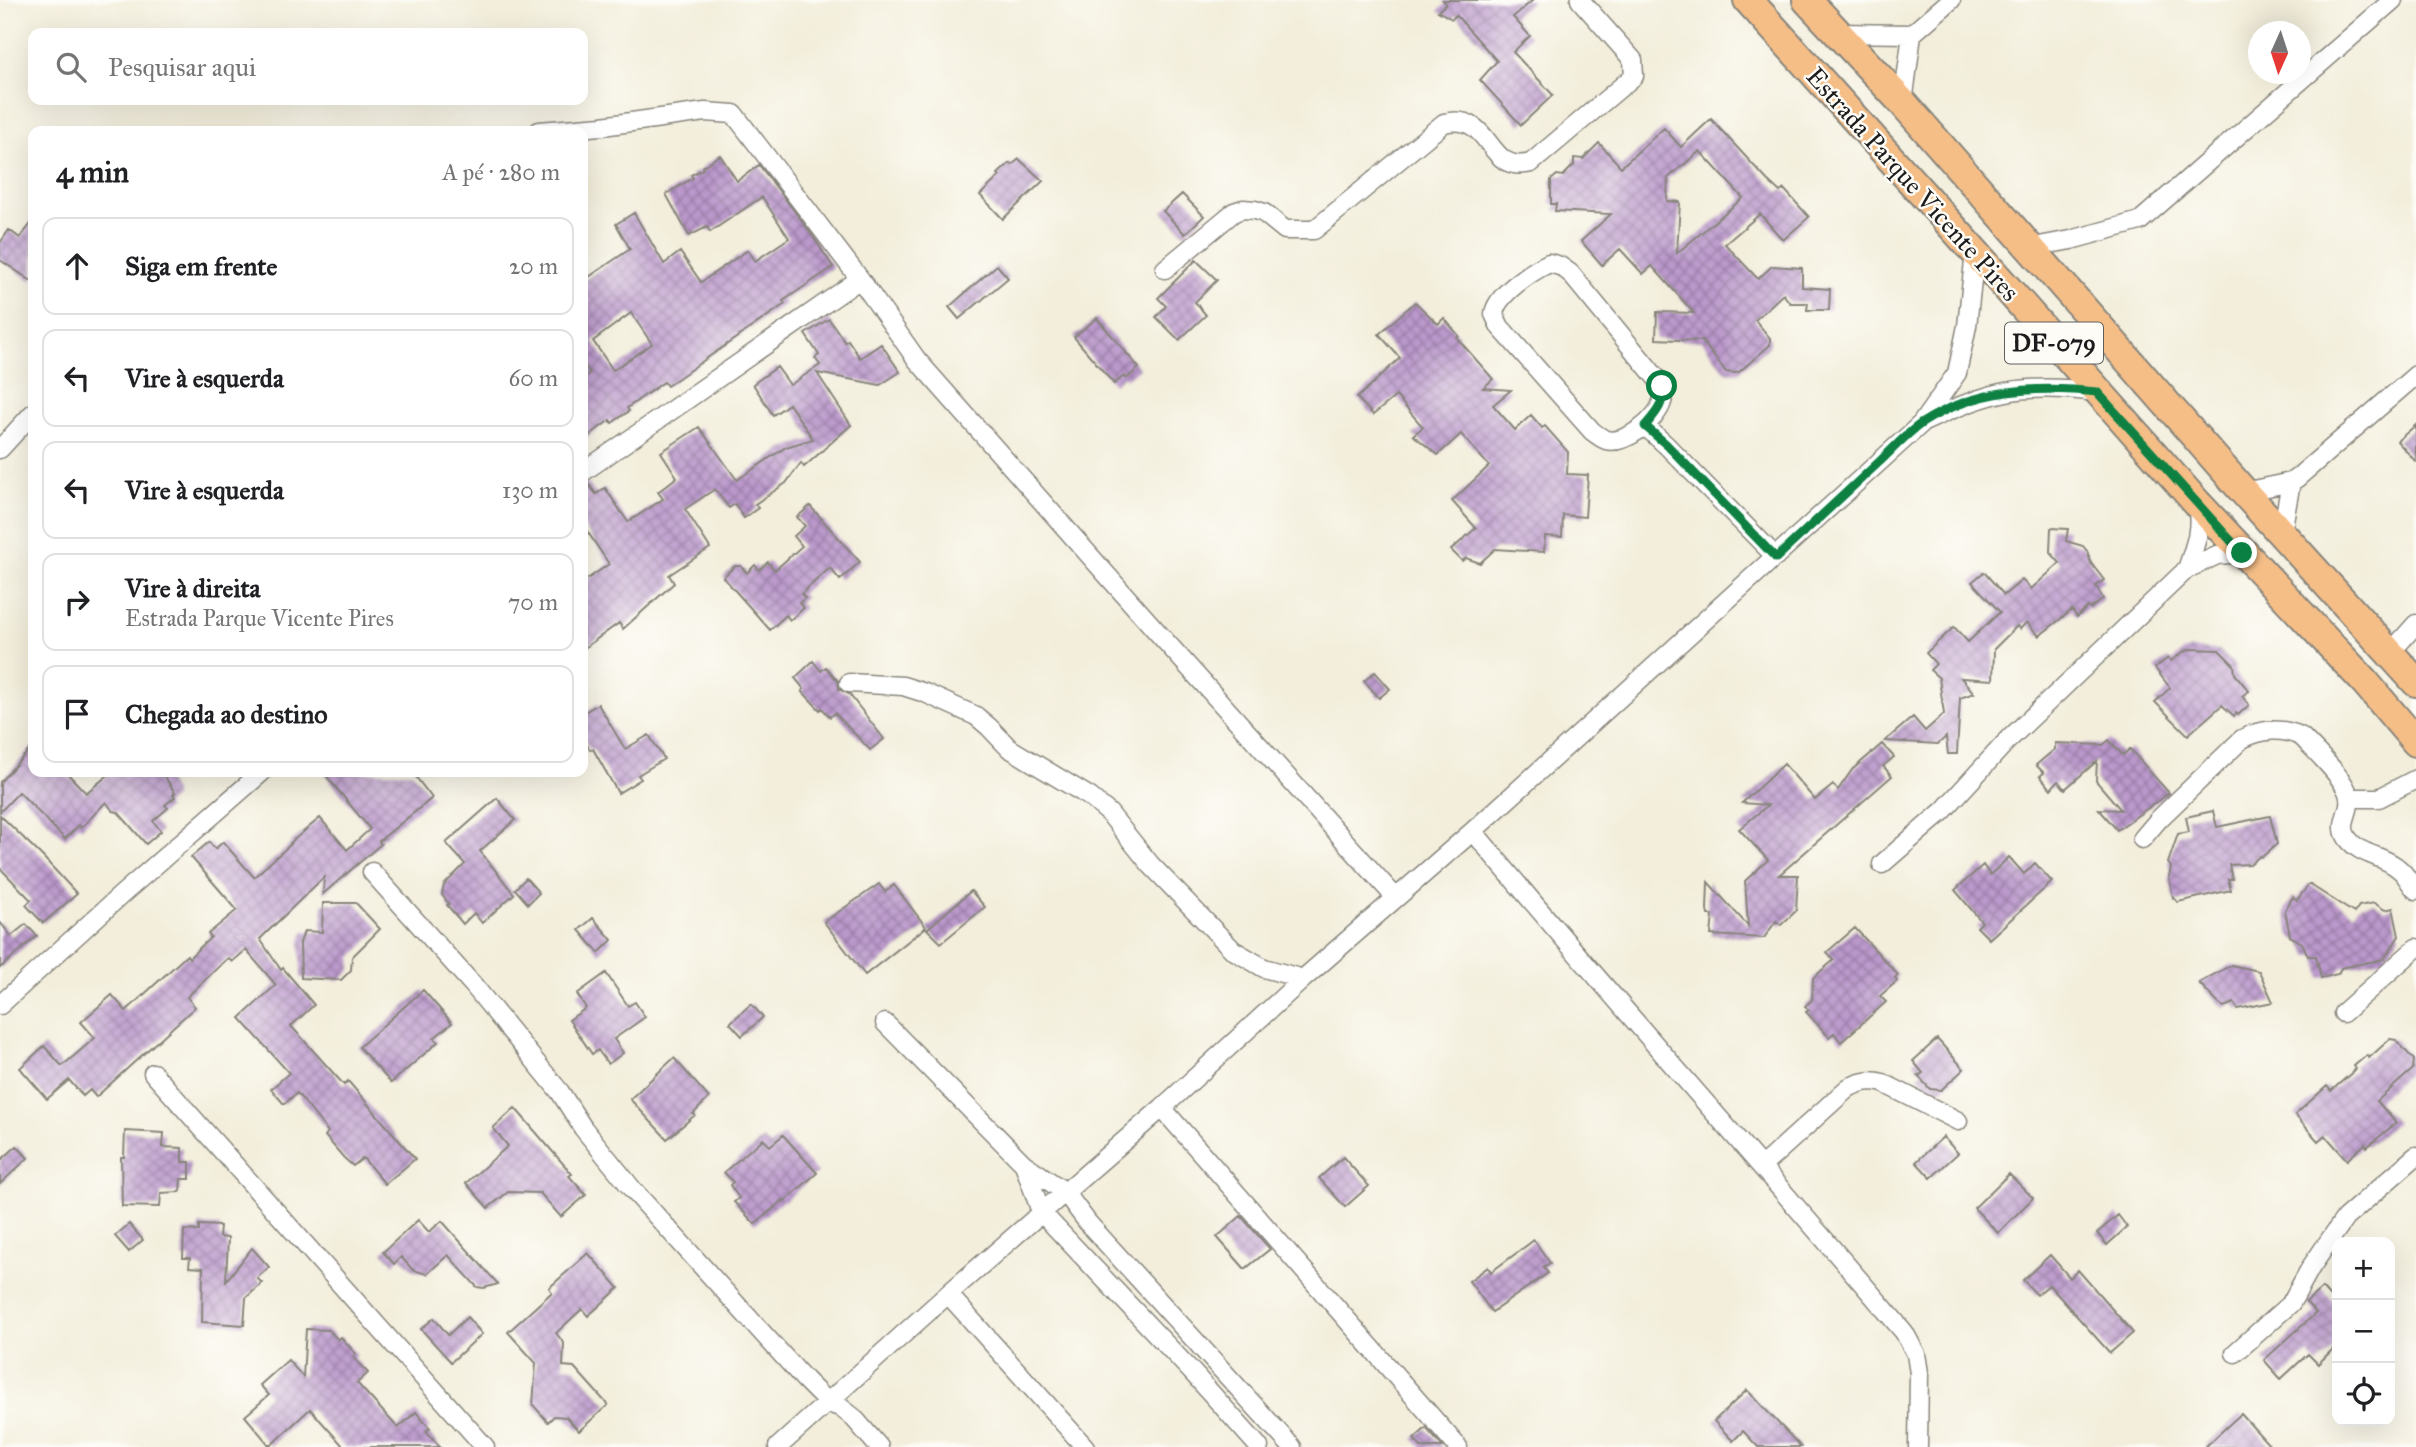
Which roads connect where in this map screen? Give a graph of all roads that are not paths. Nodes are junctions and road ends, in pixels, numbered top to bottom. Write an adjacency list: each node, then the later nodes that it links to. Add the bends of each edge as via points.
1 (1580, 0): 12 (street, via 1633,60 1634,76 1531,163 1517,166 1504,162 1475,127 1458,120 1444,123 1314,230 1285,230 1264,213 1243,209)
2 (1748, 0): 11 (main road, Estrada Parque Vicente Pires / DF-079)
3 (1807, 0): 6 (main road, Estrada Parque Vicente Pires / DF-079)
4 (1951, 0): 7 (street)
5 (2393, 0): 10 (street, via 2140,221)
6 (1836, 33): 7 (street); 8 (main road, Estrada Parque Vicente Pires / DF-079)
7 (1912, 34): 8 (street)
8 (1903, 103): 10 (main road, Estrada Parque Vicente Pires / DF-079)
9 (588, 126): 13 (street, via 705,112 734,114)
10 (2028, 248): 22 (main road, Estrada Parque Vicente Pires / DF-079)
11 (1975, 251): 15 (main road, Estrada Parque Vicente Pires / DF-079); 17 (street, via 1967,326 1956,373)
12 (1165, 270)
13 (860, 279): 20 (street); 41 (street, via 928,372)
14 (2416, 375): 21 (street)
15 (2097, 392): 17 (street, via 2050,388 1998,392); 23 (main road, Estrada Parque Vicente Pires / DF-079)
16 (28, 419): 19 (street)
17 (1921, 424): 26 (street)
18 (1645, 426): 18 (street, via 1615,441 1592,431 1500,327 1494,314 1497,300 1549,264 1570,273 1662,386 1661,407); 26 (street)
19 (0, 449)
20 (588, 469)
21 (2291, 482): 22 (street); 24 (street)
22 (2244, 492): 24 (main road, Estrada Parque Vicente Pires / DF-079)
23 (2197, 503): 25 (main road, Estrada Parque Vicente Pires / DF-079); 27 (street, via 2199,537)
24 (2282, 533): 29 (main road, Estrada Parque Vicente Pires / DF-079)
25 (2242, 553): 27 (street, via 2217,555); 32 (main road, Estrada Parque Vicente Pires / DF-079)
26 (1776, 558): 36 (street)
27 (2187, 569): 38 (street, via 2006,742 1943,811)
28 (2416, 624): 29 (street)
29 (2390, 653): 30 (main road, Estrada Parque Vicente Pires / DF-079)
30 (2416, 682)
31 (849, 683): 43 (street, via 903,686 976,716 1009,748 1109,813 1150,864 1233,950 1264,968)
32 (2416, 742)
33 (256, 777): 44 (street)
34 (2416, 779): 35 (street, via 2379,798)
35 (2350, 798): 37 (street, via 2339,778 2302,737 2280,730 2259,731 2242,739); 40 (street, via 2343,827 2347,838 2366,854 2400,869)
36 (1473, 831): 41 (street); 52 (street)
37 (2142, 839)
38 (1882, 864)
39 (372, 872): 59 (street, via 474,986 633,1190)
40 (2416, 890)
41 (1395, 897): 43 (street)
42 (2416, 948): 45 (street)
43 (1303, 979): 48 (street)
44 (0, 1005)
45 (2343, 1013)
46 (885, 1023): 51 (street)
47 (153, 1073): 61 (street)
48 (1162, 1108): 53 (street); 67 (street)
49 (1958, 1121): 52 (street, via 1883,1083 1862,1082 1848,1088)
50 (2416, 1156): 56 (street, via 2345,1218 2291,1303)
51 (1024, 1164): 53 (street); 54 (street)
52 (1762, 1166): 68 (street, via 1904,1332 1916,1354 1919,1373)
53 (1065, 1192): 54 (street); 57 (street)
54 (1041, 1212): 55 (street); 58 (street)
55 (948, 1294): 59 (street); 64 (street)
56 (2235, 1353)
57 (1211, 1358): 58 (street); 60 (street)
58 (1193, 1373): 65 (street)
59 (828, 1403): 62 (street); 63 (street, via 845,1410)
60 (1278, 1432): 65 (street); 66 (street)
61 (485, 1447)
62 (778, 1447)
63 (879, 1447)
64 (1085, 1447)
65 (1260, 1447)
66 (1292, 1447)
67 (1458, 1447)
68 (1918, 1447)

